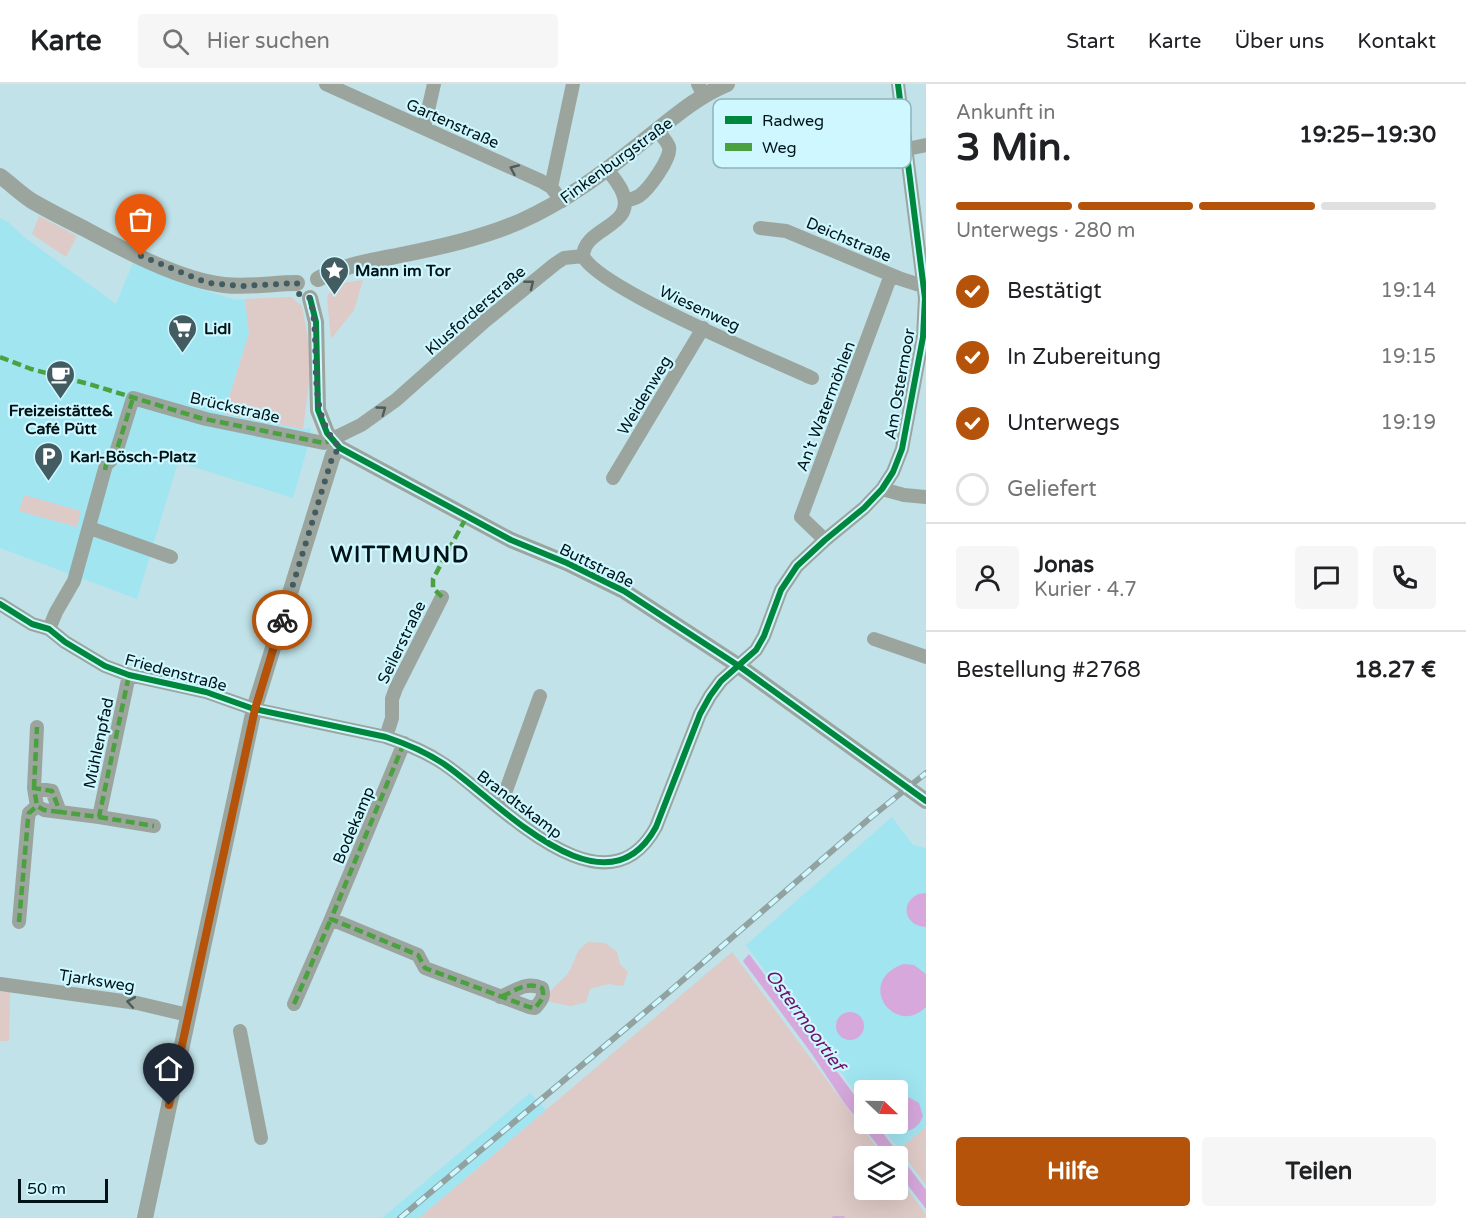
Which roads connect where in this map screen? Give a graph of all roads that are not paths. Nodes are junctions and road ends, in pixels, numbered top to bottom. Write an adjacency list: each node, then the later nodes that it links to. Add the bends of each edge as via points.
1 (326, 84): 8 (street, Gartenstraße)
2 (434, 84): 8 (street)
3 (573, 84): 16 (street)
4 (727, 84): 6 (street, Finkenburgstraße)
5 (898, 84): 7 (street, Am Ostermoor)
6 (701, 90): 9 (street, Finkenburgstraße)
7 (900, 99)
8 (424, 128): 16 (street, Gartenstraße, one-way to 8)
9 (657, 130): 13 (street, Finkenburgstraße); 17 (street, via 669,147 665,162 641,195)
10 (926, 145): 11 (street)
11 (911, 148)
12 (909, 168): 24 (street, Am Ostermoor)
13 (607, 170): 17 (street); 18 (street, Finkenburgstraße)
14 (0, 176): 15 (street, Finkenburgstraße)
15 (7, 187): 23 (street, Finkenburgstraße, via 106,240 208,283)
16 (551, 187): 18 (street, Gartenstraße)
17 (625, 200): 20 (street, via 624,212 587,242)
18 (562, 201): 22 (street, Finkenburgstraße, via 468,241 345,267)
19 (760, 228): 21 (street, Deichstraße, via 786,231)
20 (583, 256): 26 (street, Wiesenweg, via 592,267 625,289); 28 (street, Klusforderstraße, one-way to 20, via 396,400 555,264 564,258)
21 (891, 275): 24 (street, Deichstraße); 33 (street, An't Watermöhlen, via 801,517)
22 (318, 279): 23 (street, Finkenburgstraße, via 305,275); 25 (street, via 319,290)
23 (297, 283): 25 (street, via 299,294)
24 (925, 294): 30 (street, Am Ostermoor, via 923,337 906,436 893,472)
25 (310, 298): 28 (street, via 316,322 318,410)
26 (703, 328): 27 (street, Wiesenweg); 29 (street, Weidenweg)
27 (812, 378)
28 (336, 444): 32 (street, Brückstraße, via 228,424 133,398 115,456 106,465); 40 (street, Buttstraße, via 511,540 624,591); 43 (street)
29 (613, 478)
30 (882, 489): 31 (street); 33 (street, Am Ostermoor)
31 (926, 497)
32 (90, 528): 34 (street); 37 (street, via 74,581)
33 (825, 540): 40 (street, Am Ostermoor, via 796,566 781,590 764,636)
34 (171, 557)
35 (442, 597): 45 (street, Seilerstraße, via 396,688)
36 (0, 604): 37 (street, Friedenstraße, via 32,624)
37 (49, 629): 41 (street, Friedenstraße, via 105,666)
38 (874, 639): 39 (street)
39 (926, 657)
40 (739, 666): 48 (street, Buttstraße); 50 (street, Brandtskamp, via 710,696 656,827 649,839 629,856 599,863 580,859 556,848)
41 (129, 675): 43 (street, Friedenstraße, via 206,692); 52 (street, Mühlenpfad)
42 (540, 696): 50 (street, Brandtskamp)
43 (255, 709): 45 (street, Brandtskamp); 59 (street)
44 (37, 727): 47 (street)
45 (386, 736): 46 (street, Brandtskamp)
46 (404, 743): 50 (street, Brandtskamp, via 443,763); 54 (street, Bodekamp)
47 (34, 788): 49 (street); 51 (street, via 52,791)
48 (926, 801)
49 (37, 806): 51 (street); 55 (street, via 27,819)
50 (500, 807)
51 (60, 812): 52 (street)
52 (99, 817): 53 (street)
53 (154, 826)
54 (331, 919): 57 (street, via 418,955 425,968); 58 (street, Bodekamp)
55 (19, 922)
56 (0, 984): 59 (street, Tjarksweg, one-way to 56, via 137,1003)
57 (500, 997)
58 (294, 1004)
59 (188, 1015): 62 (street)
60 (240, 1031): 61 (street)
61 (261, 1138)
62 (146, 1218)

